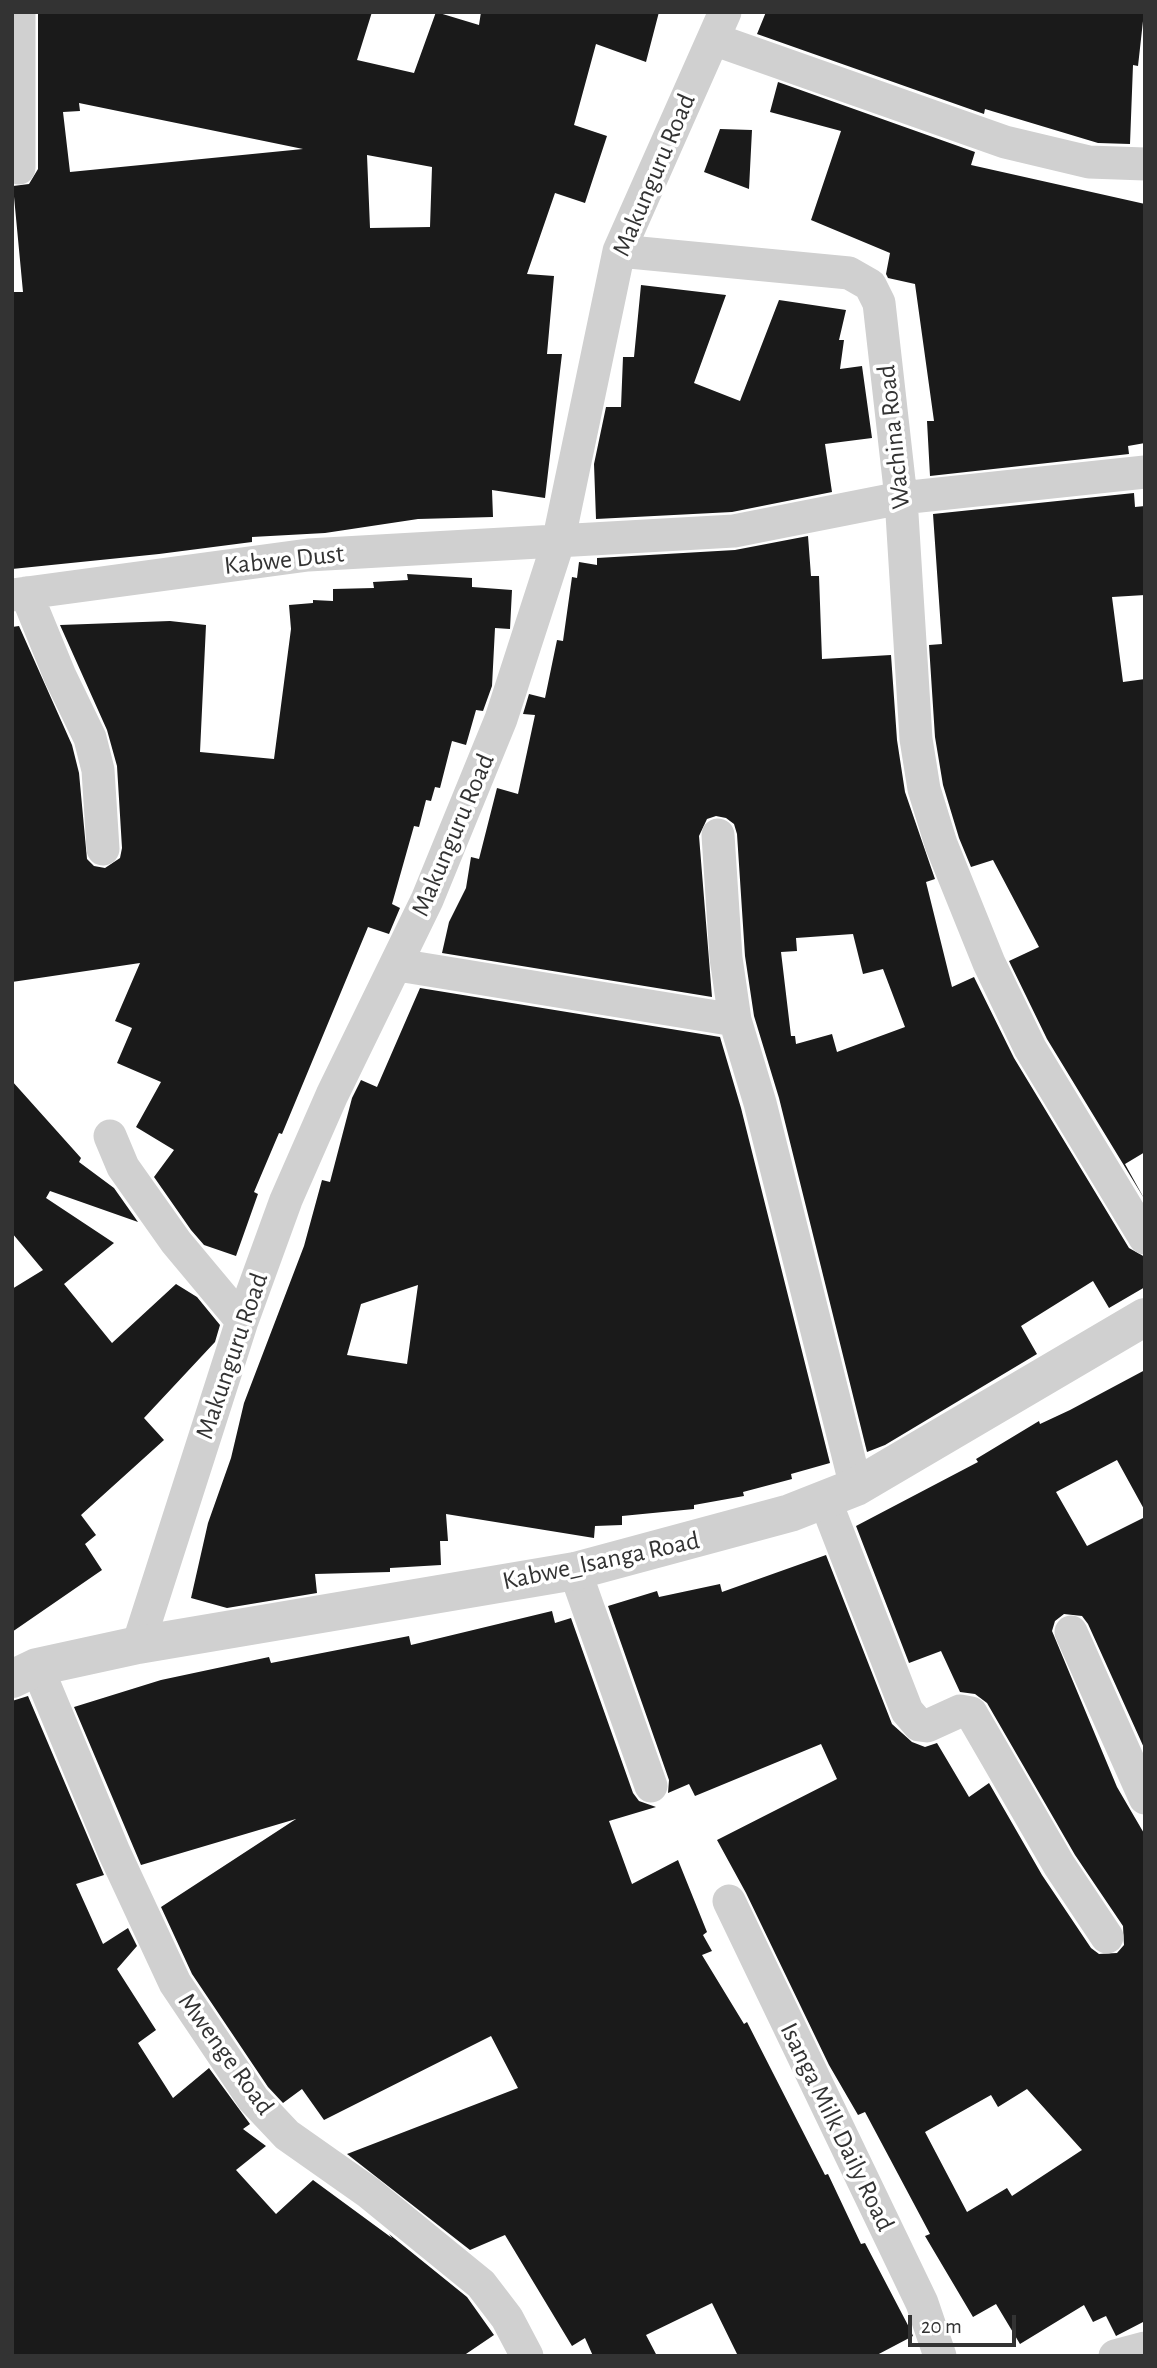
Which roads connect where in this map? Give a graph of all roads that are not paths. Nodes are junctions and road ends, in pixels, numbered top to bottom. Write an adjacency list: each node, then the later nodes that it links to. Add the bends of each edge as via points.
1 (19, 12): 4 (street)
2 (719, 26): 3 (street, via 1005,142 1089,162); 5 (street, Makunguru Road)
3 (1145, 164)
4 (19, 168)
5 (619, 251): 7 (street, Wachina Road, via 849,273 870,285 879,303); 8 (street, Makunguru Road)
6 (1145, 472): 7 (street, Kabwe Dust)
7 (901, 498): 8 (street, Kabwe Dust, via 734,531); 15 (street, Wachina Road, via 916,739 924,789 941,844 989,963 1030,1048)
8 (558, 543): 9 (street, Kabwe Dust, via 308,555); 12 (street, Makunguru Road, via 501,719)
9 (19, 594): 11 (street, via 90,738 98,770)
10 (718, 835): 13 (street)
11 (103, 849)
12 (398, 965): 13 (street); 17 (street, Makunguru Road, via 332,1095 286,1200)
13 (735, 1020): 18 (street, via 760,1103)
14 (110, 1136): 17 (street, via 124,1167 176,1242)
15 (1145, 1238)
16 (1145, 1317): 18 (street, Kabwe_Isanga Road)
17 (242, 1321): 21 (street, Makunguru Road)
18 (840, 1493): 19 (street, Kabwe_Isanga Road, via 722,1534); 26 (street, via 906,1711 919,1726 960,1711 971,1713 1059,1865)
19 (575, 1571): 21 (street, Kabwe_Isanga Road); 23 (street)
20 (1071, 1632): 24 (street)
21 (138, 1645): 22 (street, Kabwe_Isanga Road)
22 (25, 1673): 28 (street, Mwenge Road, via 174,1983 253,2099 287,2135 368,2192 481,2284 507,2318)
23 (651, 1786)
24 (1145, 1798)
25 (729, 1902): 29 (street, Isanga Milk Daily Road, via 922,2304)
26 (1107, 1937)
27 (1145, 2348): 30 (street)
28 (521, 2354)
29 (940, 2356)
30 (1115, 2356)

